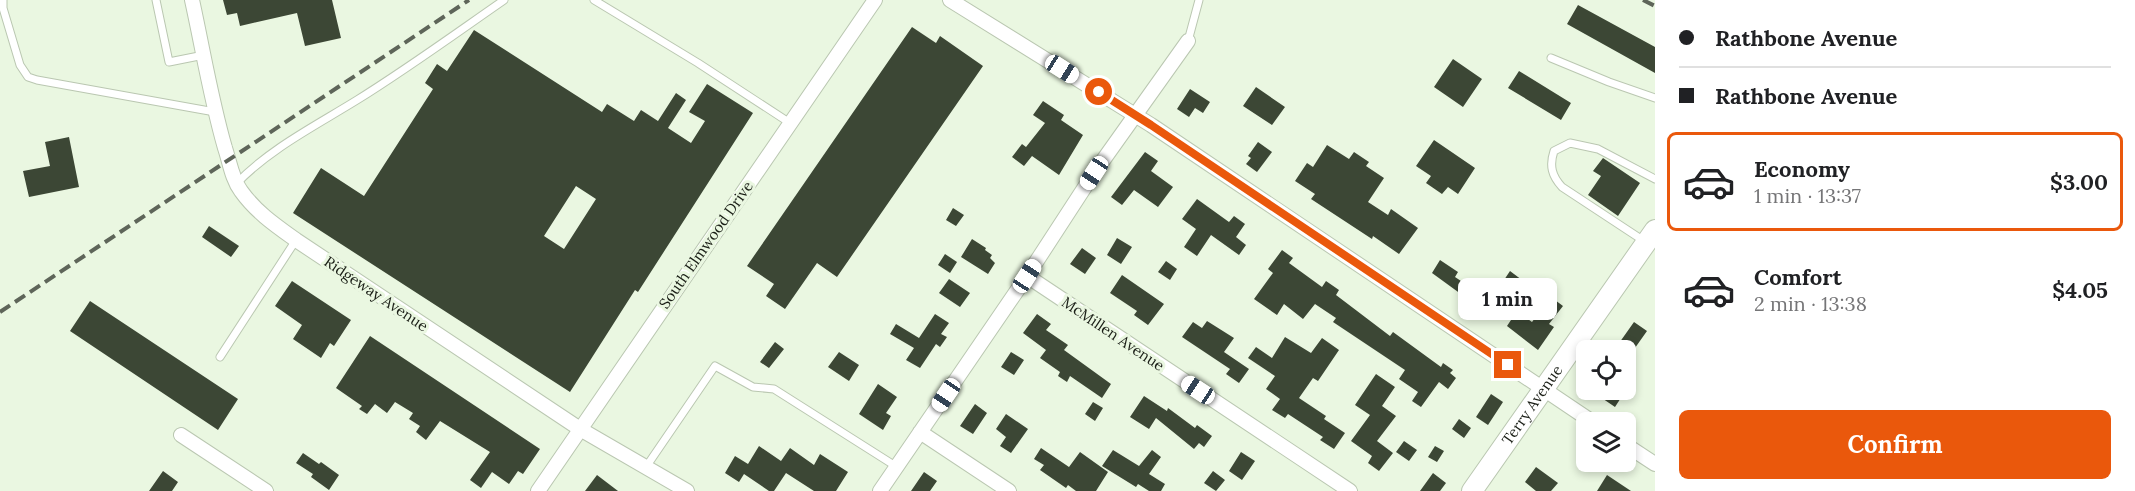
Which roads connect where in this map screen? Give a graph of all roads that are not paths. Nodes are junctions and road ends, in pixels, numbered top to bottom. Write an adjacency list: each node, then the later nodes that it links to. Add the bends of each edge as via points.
1 (3, 0): 13 (lane, via 20,65 28,77)
2 (156, 0): 10 (lane, via 169,62)
3 (192, 0): 10 (street, Ridgeway Avenue)
4 (504, 0): 17 (lane, via 412,64 310,127)
5 (594, 0): 15 (lane)
6 (875, 0): 15 (street, South Elmwood Drive)
7 (950, 0): 14 (street)
8 (1199, 0): 9 (lane)
9 (1188, 41): 14 (street)
10 (204, 55): 13 (street, Ridgeway Avenue)
11 (1551, 58): 12 (lane)
12 (1655, 98)
13 (215, 112): 17 (street, Ridgeway Avenue)
14 (1136, 116): 20 (street); 22 (street)
15 (790, 123): 24 (street, South Elmwood Drive)
16 (1655, 179): 18 (lane, via 1598,149 1570,143 1554,151 1551,158 1554,178 1562,187)
17 (237, 183): 19 (street, Ridgeway Avenue, via 254,207)
18 (1651, 236): 22 (street, Terry Avenue)
19 (296, 240): 21 (lane); 24 (street, Ridgeway Avenue)
20 (1027, 276): 25 (street); 36 (street, McMillen Avenue)
21 (219, 357)
22 (1543, 388): 23 (street); 37 (street, Terry Avenue)
23 (1578, 412)
24 (580, 429): 29 (street, Ridgeway Avenue); 32 (street, South Elmwood Drive)
25 (921, 432): 30 (street); 35 (street)
26 (181, 435): 31 (street)
27 (1636, 452): 28 (street)
28 (1655, 464)
29 (646, 467): 30 (lane, via 715,366 753,387 774,389); 33 (street, Ridgeway Avenue)
30 (897, 467): 34 (street)
31 (266, 491)
32 (538, 491)
33 (687, 491)
34 (880, 491)
35 (1009, 491)
36 (1350, 491)
37 (1472, 491)

